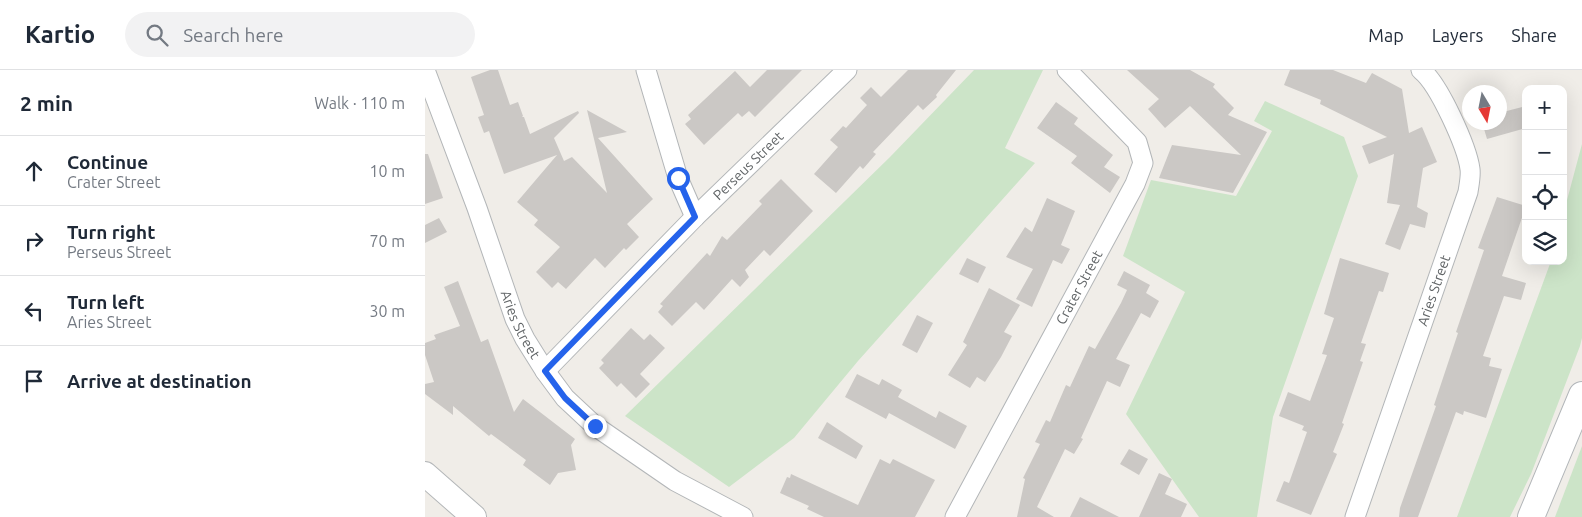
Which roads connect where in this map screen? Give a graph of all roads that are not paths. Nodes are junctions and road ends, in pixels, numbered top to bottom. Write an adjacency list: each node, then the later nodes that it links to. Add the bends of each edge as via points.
1 (425, 70): 7 (street, Aries Street, via 515,319)
2 (646, 70): 6 (street, via 678,178)
3 (847, 70): 6 (street, Perseus Street)
4 (1067, 70): 12 (street, Crater Street, via 1137,142 1143,163 1135,184)
5 (1421, 70): 13 (street, Aries Street, via 1437,87 1466,154 1470,171 1468,192)
6 (695, 217): 7 (street, Perseus Street)
7 (545, 371): 11 (street, Aries Street, via 565,398 595,426 675,481)
8 (1582, 394): 14 (main road)
9 (425, 474): 10 (street)
10 (475, 517)
11 (743, 517)
12 (955, 517)
13 (1355, 517)
14 (1531, 517)

